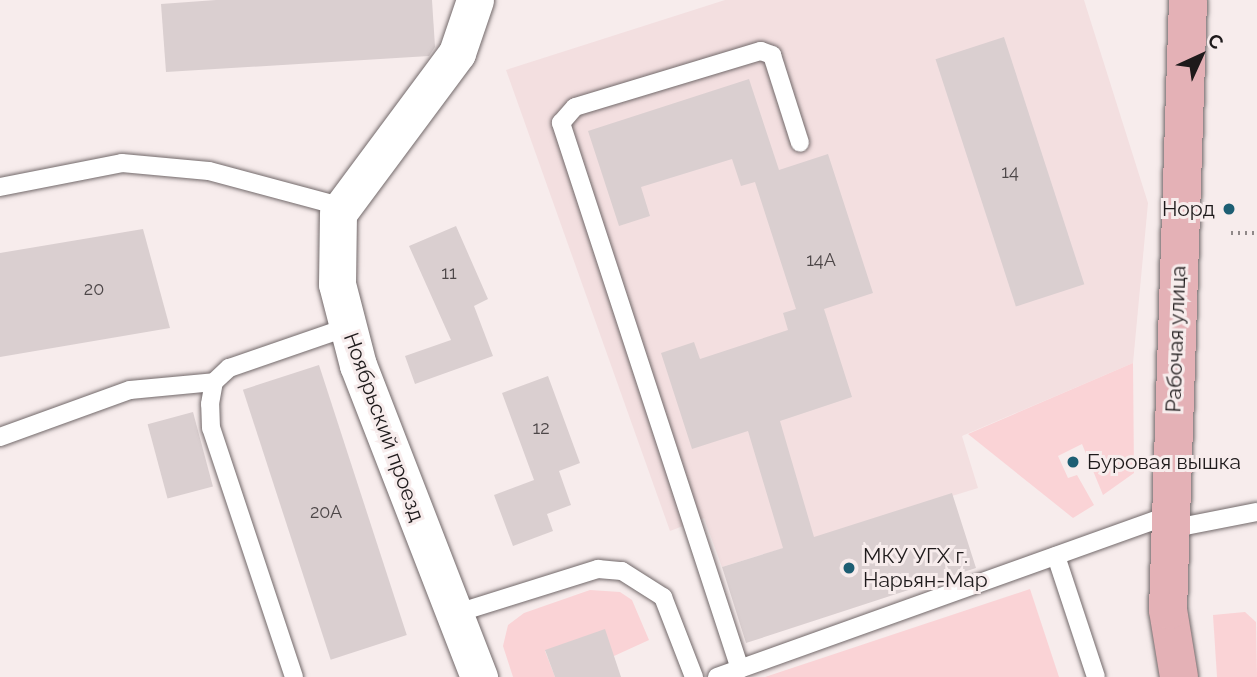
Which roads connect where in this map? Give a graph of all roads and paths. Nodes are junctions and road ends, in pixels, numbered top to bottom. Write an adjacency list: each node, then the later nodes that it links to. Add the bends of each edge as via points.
1 (475, 0): 5 (street, Ноябрьский проезд, via 457,53)
2 (1188, 0): 12 (main road, Рабочая улица)
3 (800, 143): 15 (lane, via 772,55 761,51 575,107 561,123)
4 (0, 187): 5 (lane, via 122,163 209,171)
5 (343, 207): 8 (street, Ноябрьский проезд, via 338,213 337,284)
6 (1231, 233): 7 (path)
7 (1257, 233)
8 (348, 327): 9 (lane, via 229,368); 14 (street, Ноябрьский проезд, via 358,365)
9 (214, 382): 10 (lane, via 130,390); 16 (lane, via 211,429)
10 (0, 438)
11 (1257, 512): 12 (lane)
12 (1170, 522): 13 (lane); 21 (main road, Рабочая улица, via 1167,610)
13 (1056, 556): 15 (lane); 20 (lane)
14 (454, 614): 17 (street, Ноябрьский проезд); 18 (lane, via 598,569 622,571 663,597)
15 (740, 669): 19 (lane)
16 (294, 677)
17 (479, 677)
18 (694, 677)
19 (717, 677)
20 (1096, 677)
21 (1179, 677)

